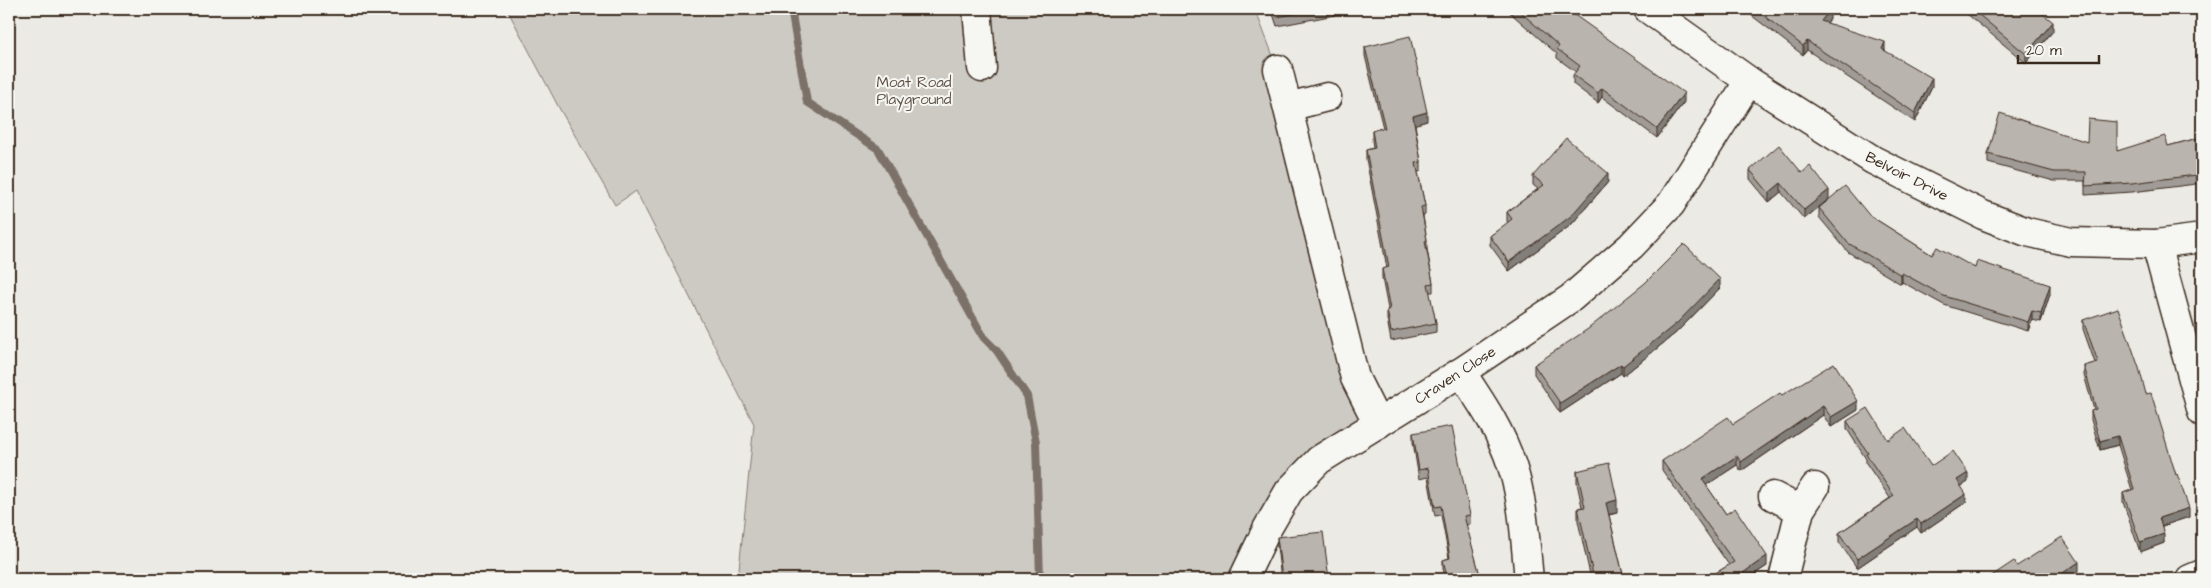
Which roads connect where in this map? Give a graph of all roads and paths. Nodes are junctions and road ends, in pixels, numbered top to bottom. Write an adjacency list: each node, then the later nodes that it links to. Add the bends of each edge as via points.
1 (977, 9): 3 (street)
2 (1648, 9): 5 (street, Belvoir Drive)
3 (982, 68)
4 (1278, 69): 7 (street)
5 (1749, 81): 9 (street, Belvoir Drive, via 1873,160 2009,226 2071,242); 10 (street, Craven Close, via 1670,204 1631,246 1571,298)
6 (1327, 97): 7 (street)
7 (1288, 108): 12 (street, via 1355,378)
8 (2202, 238): 9 (street, Belvoir Drive)
9 (2156, 244): 11 (street)
10 (1461, 372): 12 (street, Craven Close); 18 (street, via 1495,424 1512,466 1521,506)
11 (2202, 412)
12 (1378, 424): 17 (street, Craven Close, via 1319,460 1289,491)
13 (1815, 488): 15 (street)
14 (1773, 496): 15 (street)
15 (1800, 510): 19 (street)
16 (2202, 574): 20 (street)
17 (1243, 579)
18 (1529, 579)
19 (1783, 579)
20 (2190, 579)

